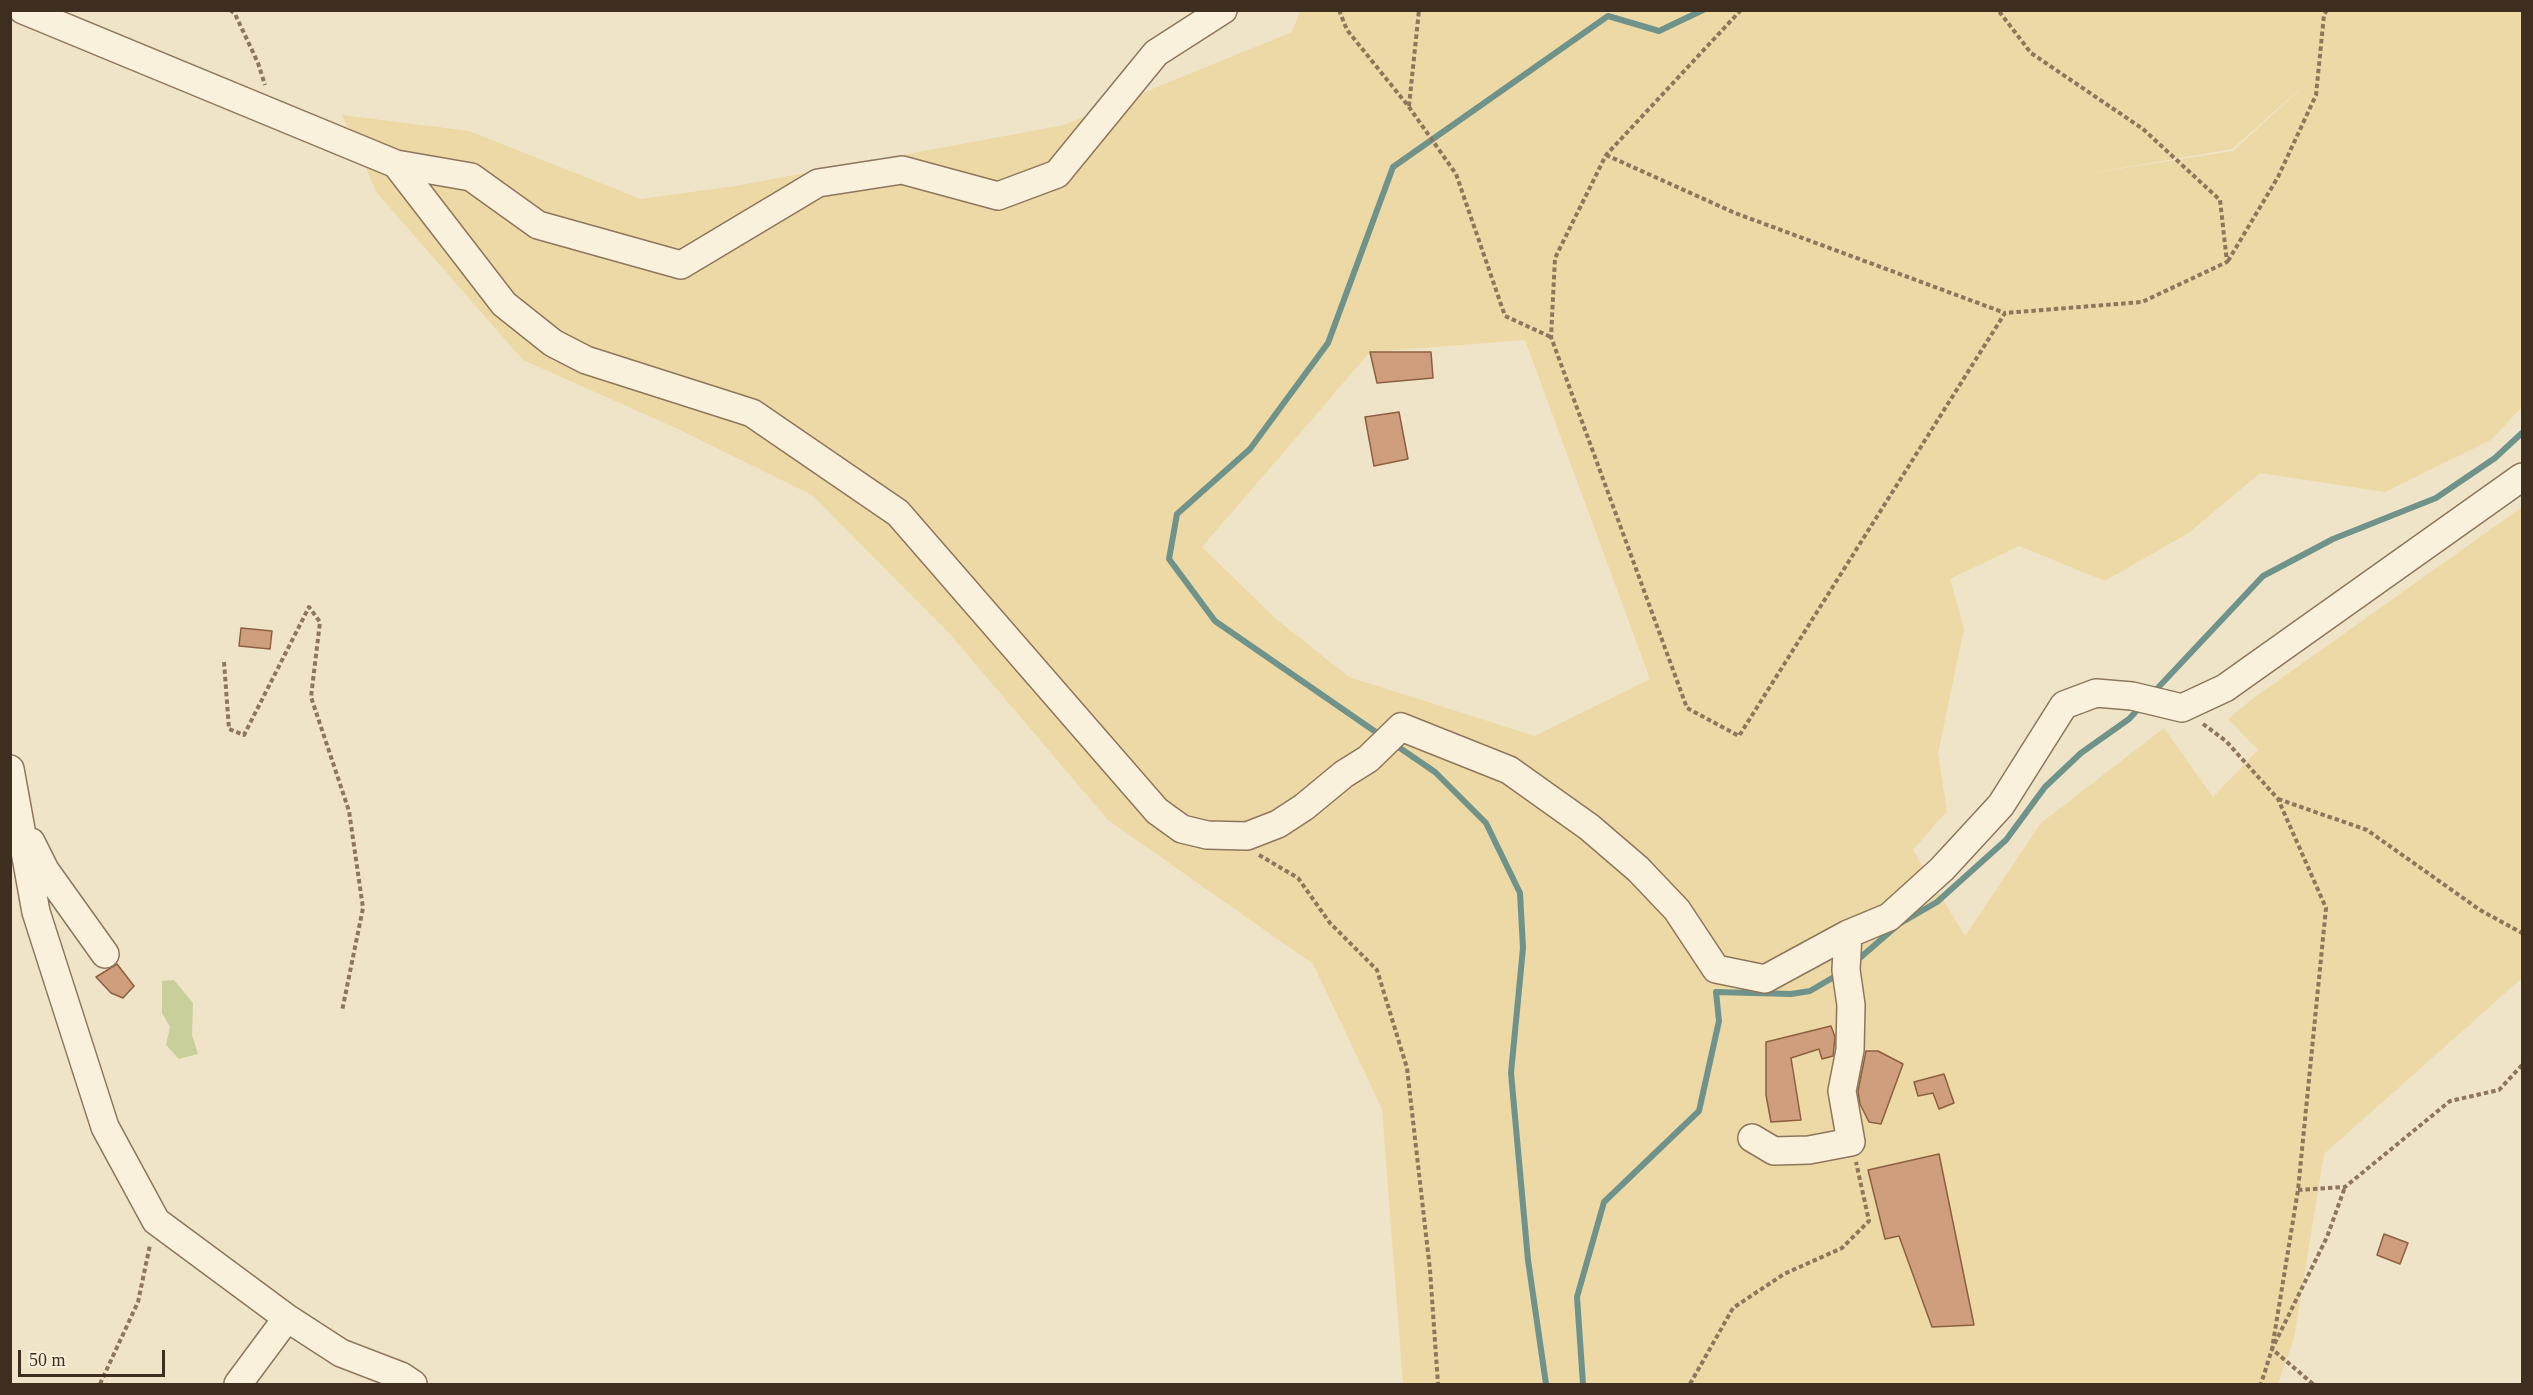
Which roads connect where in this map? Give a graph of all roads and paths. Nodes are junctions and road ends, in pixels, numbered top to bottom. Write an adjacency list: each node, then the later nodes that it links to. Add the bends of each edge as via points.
1 (22, 10): 10 (street)
2 (230, 10): 10 (path, via 258,63)
3 (1223, 10): 12 (street, via 1156,53 1057,174 998,196 902,170 818,183 681,265 538,225 471,177)
4 (1339, 10): 9 (path, via 1347,30)
5 (1419, 10): 9 (path)
6 (1741, 10): 11 (path)
7 (1998, 10): 13 (path, via 2031,53 2143,129 2220,200)
8 (2327, 10): 13 (path, via 2316,95 2278,177)
9 (1409, 107): 15 (path, via 1456,174 1505,316)
10 (275, 114): 12 (street)
11 (1606, 155): 14 (path, via 1735,213); 15 (path, via 1555,258)
12 (396, 164): 24 (street, via 504,304 553,343 586,360 752,413 898,513 1157,811 1182,829 1247,836 1278,824 1368,759 1401,727 1509,770 1589,827 1638,869 1677,910 1716,969 1765,978)
13 (2227, 262): 14 (path, via 2142,302)
14 (2005, 313): 15 (path, via 1739,736 1687,708)
15 (1551, 337)
16 (2523, 477): 18 (street, via 2225,688)
17 (224, 662): 26 (path, via 229,729 244,735 309,607 321,622 311,697 349,811 363,908)
18 (2182, 708): 20 (path, via 2226,741); 24 (street, via 2132,696 2096,693 2064,705 2001,805 1942,869 1889,917)
19 (10, 769): 21 (street)
20 (2278, 799): 23 (path, via 2367,830 2480,910); 31 (path, via 2326,908)
21 (18, 817): 25 (street, via 45,870); 32 (street, via 36,912 105,1127)
22 (1255, 853): 38 (path, via 1298,878 1330,923 1377,970 1407,1068 1430,1270)
23 (2523, 933)
24 (1848, 934): 29 (street, via 1850,1050 1842,1090)
25 (105, 954)
26 (342, 1011)
27 (2523, 1065): 30 (path, via 2499,1090 2450,1101)
28 (1752, 1138): 29 (street, via 1774,1151)
29 (1851, 1142): 39 (path, via 1869,1221 1842,1248 1784,1274 1733,1308)
30 (2345, 1187): 31 (path); 34 (path, via 2327,1237)
31 (2298, 1190): 34 (path)
32 (156, 1221): 33 (street); 35 (path, via 138,1302)
33 (287, 1318): 36 (street); 37 (street, via 341,1353)
34 (2272, 1349): 40 (path); 41 (path)
35 (100, 1384)
36 (238, 1384)
37 (413, 1384)
38 (1438, 1384)
39 (1690, 1384)
40 (2261, 1384)
41 (2313, 1384)

